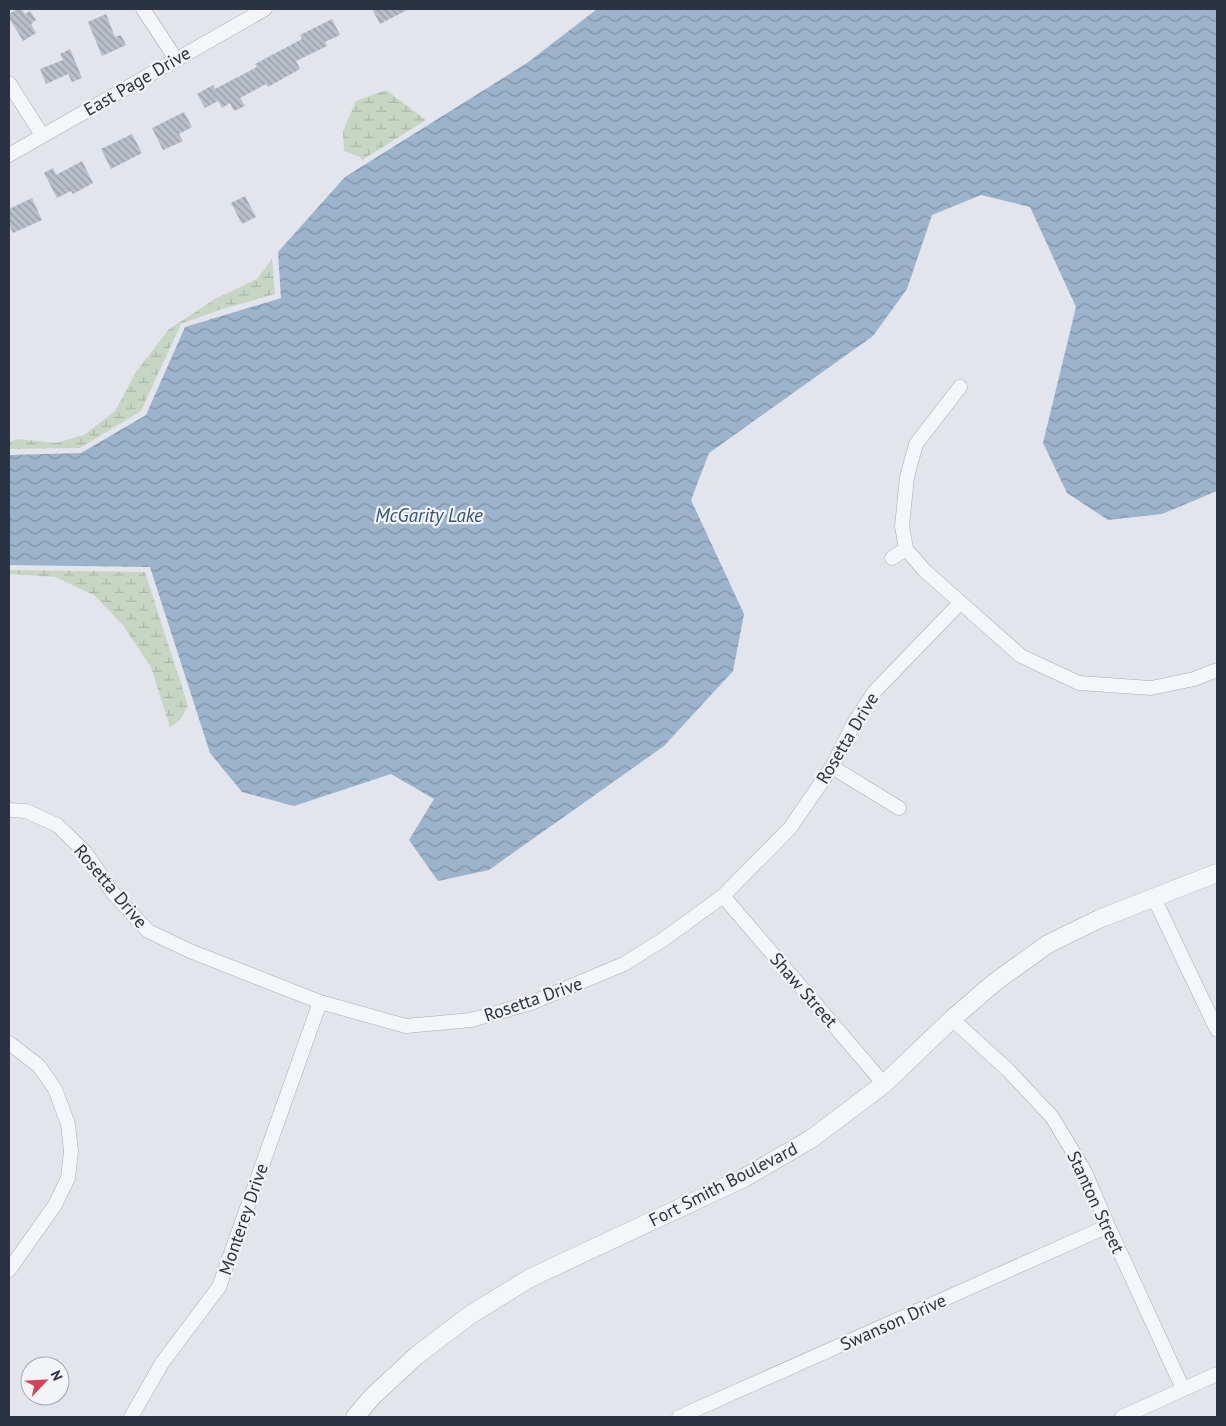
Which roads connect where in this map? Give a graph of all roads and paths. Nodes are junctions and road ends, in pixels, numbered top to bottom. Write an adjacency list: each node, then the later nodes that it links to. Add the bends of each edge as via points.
1 (143, 9): 3 (street)
2 (265, 9): 3 (street, East Page Drive)
3 (176, 59): 5 (street, East Page Drive)
4 (9, 83): 5 (street)
5 (42, 135): 6 (street, East Page Drive)
6 (9, 155)
7 (960, 387): 8 (street, via 916,444 907,478 902,526)
8 (906, 549): 9 (street); 10 (street)
9 (892, 558)
10 (960, 603): 11 (street, via 1022,656 1079,683 1151,688 1194,679); 12 (street, Rosetta Drive, via 874,691)
11 (1217, 670)
12 (832, 767): 13 (street); 16 (street, Rosetta Drive, via 790,828)
13 (899, 808)
14 (9, 810): 18 (street, Rosetta Drive, via 26,811 57,825 85,852 114,893 148,931)
15 (1217, 873): 17 (street, Fort Smith Boulevard)
16 (723, 896): 18 (street, Rosetta Drive, via 624,964 531,1003 471,1020 406,1026); 22 (street, Shaw Street)
17 (1154, 898): 19 (street, Fort Smith Boulevard, via 1048,944 995,982); 20 (street)
18 (320, 1002): 27 (street, Monterey Drive, via 219,1287 162,1363)
19 (952, 1019): 22 (street, Fort Smith Boulevard); 23 (street, Stanton Street, via 1008,1070 1052,1117 1084,1170)
20 (1217, 1030)
21 (9, 1043): 24 (street, via 39,1066 56,1090 68,1124 71,1151 68,1178 55,1205)
22 (884, 1084): 28 (street, Fort Smith Boulevard, via 811,1139 752,1173 530,1278 470,1315 416,1356)
23 (1108, 1226): 26 (street, Stanton Street); 29 (street, Swanson Drive)
24 (9, 1270)
25 (1217, 1374): 26 (street)
26 (1183, 1389): 30 (street)
27 (131, 1417)
28 (355, 1417)
29 (679, 1417)
30 (1122, 1417)

